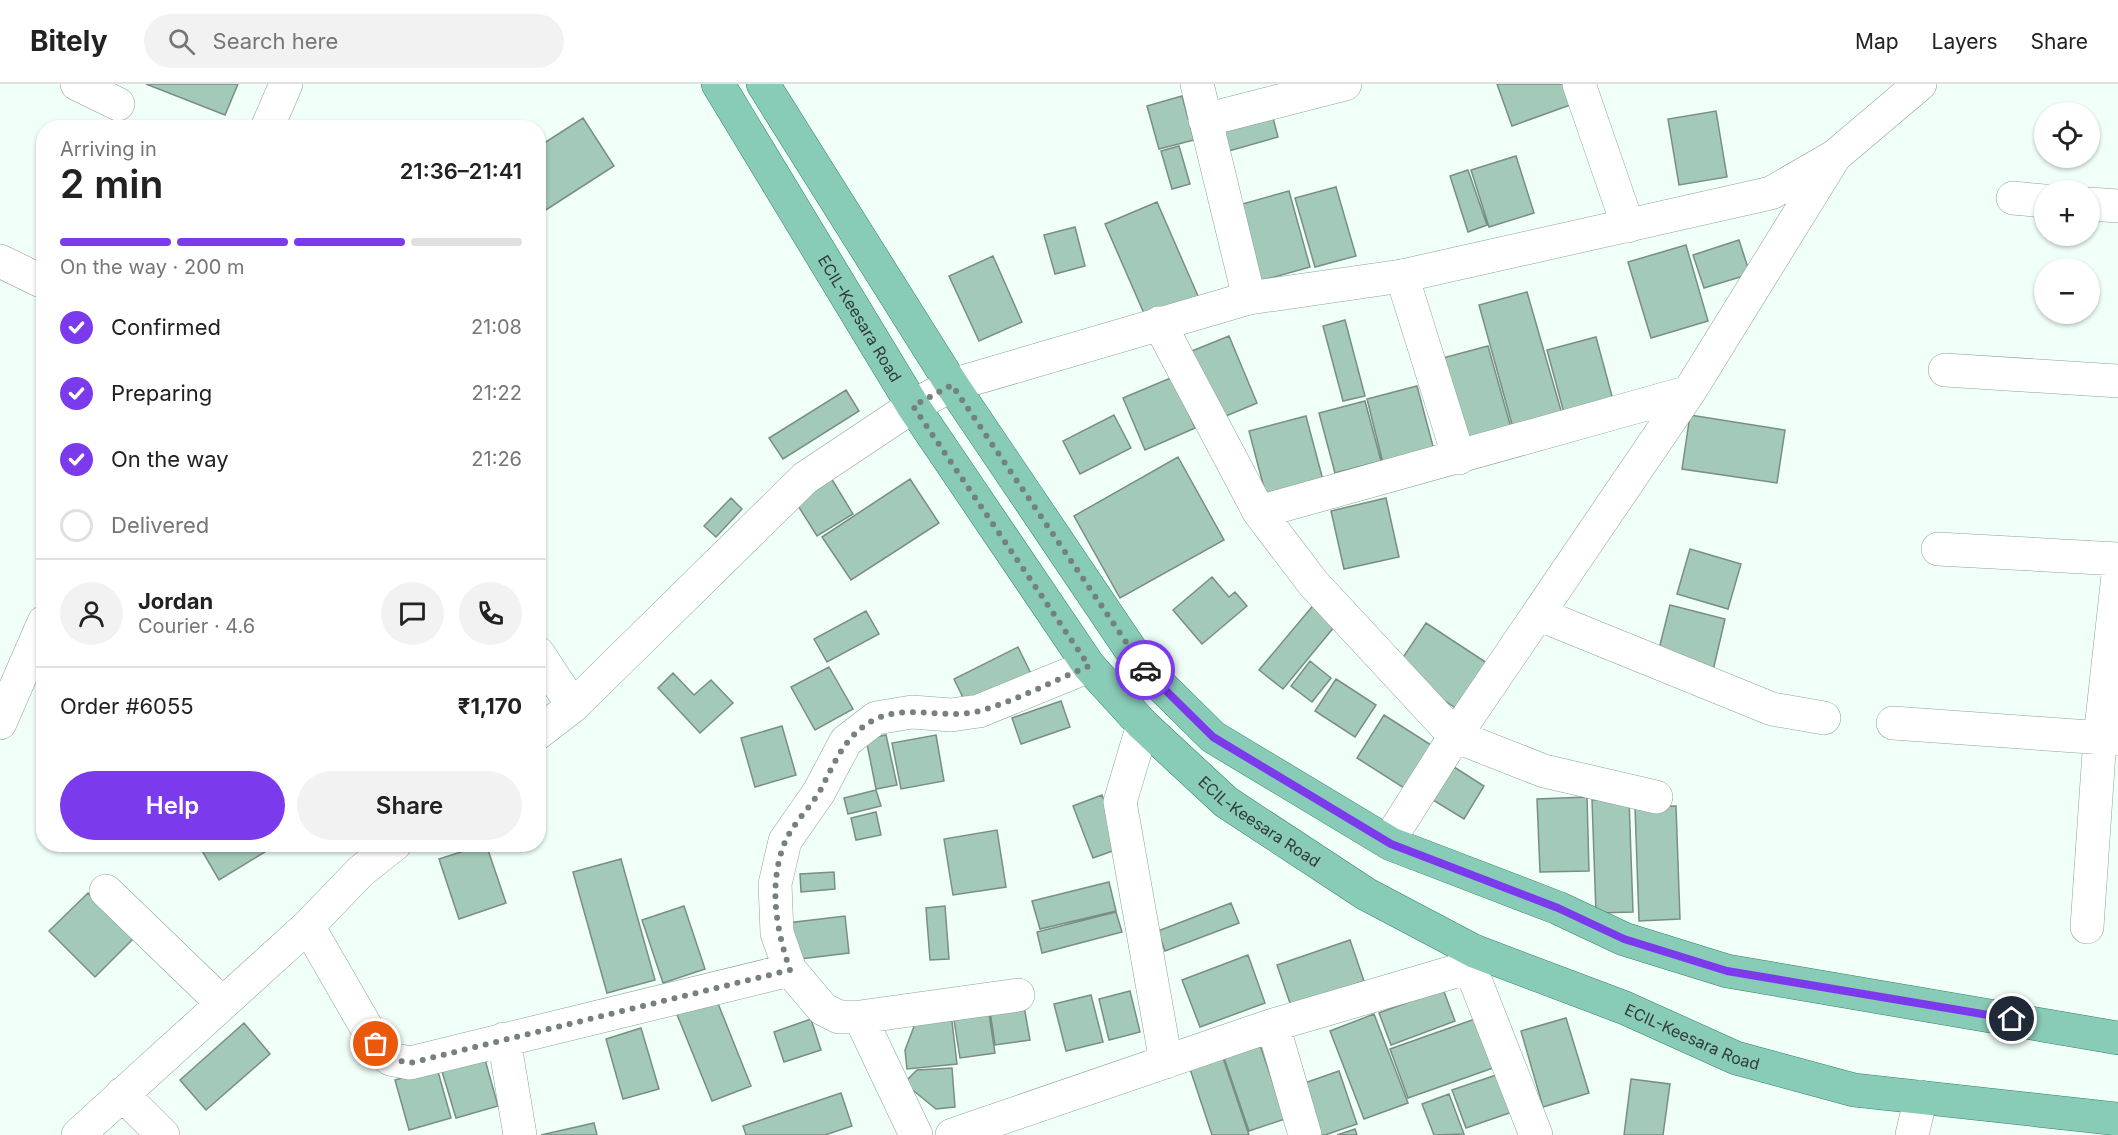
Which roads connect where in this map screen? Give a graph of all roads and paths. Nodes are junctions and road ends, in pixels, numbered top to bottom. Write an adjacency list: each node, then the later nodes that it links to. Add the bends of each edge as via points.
1 (77, 84): 9 (street)
2 (286, 84): 10 (street)
3 (718, 84): 27 (main road, ECIL-Keesara Road)
4 (763, 84): 25 (main road)
5 (1197, 84): 11 (street)
6 (1345, 84): 11 (street)
7 (1579, 84): 17 (street)
8 (1920, 84): 12 (street)
9 (118, 104)
10 (270, 120)
11 (1205, 120): 21 (street)
12 (1835, 156): 17 (street, via 1771,193); 26 (street)
13 (2013, 198): 14 (street)
14 (2034, 200)
15 (2100, 205): 16 (street)
16 (2118, 206)
17 (1628, 226): 19 (street)
18 (0, 261): 20 (street)
19 (1402, 276): 21 (street); 28 (street)
20 (36, 278)
21 (1249, 298): 22 (street)
22 (1159, 323): 25 (street); 29 (street)
23 (1945, 370): 24 (street)
24 (2118, 381)
25 (952, 385): 27 (street); 46 (main road, via 1143,668 1213,737)
26 (1689, 392): 28 (street); 33 (street)
27 (913, 406): 36 (main road, ECIL-Keesara Road); 38 (street, via 805,478)
28 (1459, 458): 29 (street)
29 (1259, 512): 43 (street, via 1313,583)
30 (1938, 549): 31 (street)
31 (2118, 559)
32 (2118, 574): 44 (street)
33 (1538, 614): 39 (street, via 1772,709); 43 (street)
34 (36, 638): 37 (street)
35 (546, 665): 38 (street)
36 (1089, 666): 41 (main road, ECIL-Keesara Road); 52 (street, via 979,711 951,715 912,712 876,718 846,741 819,792 785,841 775,884 777,933)
37 (4, 703)
38 (573, 706): 42 (street)
39 (1824, 718)
40 (1893, 723): 44 (street)
41 (1143, 725): 51 (main road, ECIL-Keesara Road, via 1226,802); 59 (street, via 1120,802)
42 (546, 727)
43 (1455, 736): 45 (street, via 1544,771); 46 (street)
44 (2109, 739): 50 (street)
45 (1656, 797)
46 (1388, 842): 57 (main road, via 1558,908 1624,939 1727,971)
47 (385, 852): 49 (street)
48 (106, 891): 54 (street)
49 (308, 926): 54 (street); 58 (street, via 376,1044 390,1059 410,1063)
50 (2087, 927)
51 (1472, 959): 56 (street); 61 (main road, ECIL-Keesara Road, via 1625,1008 1736,1058 1854,1090); 70 (street)
52 (790, 970): 55 (street, via 823,1009 839,1017); 58 (street)
53 (1018, 995): 55 (street)
54 (222, 1003): 60 (street)
55 (860, 1017): 67 (street)
56 (1273, 1025): 59 (street); 69 (street)
57 (2118, 1038)
58 (504, 1039): 66 (street)
59 (1166, 1062): 63 (street)
60 (122, 1094): 64 (street); 65 (street)
61 (1921, 1097): 62 (main road, ECIL-Keesara Road); 71 (street)
62 (2118, 1119)
63 (1028, 1123): 68 (street)
64 (78, 1135)
65 (163, 1135)
66 (520, 1135)
67 (916, 1135)
68 (952, 1135)
69 (1305, 1135)
70 (1536, 1135)
71 (1912, 1135)

